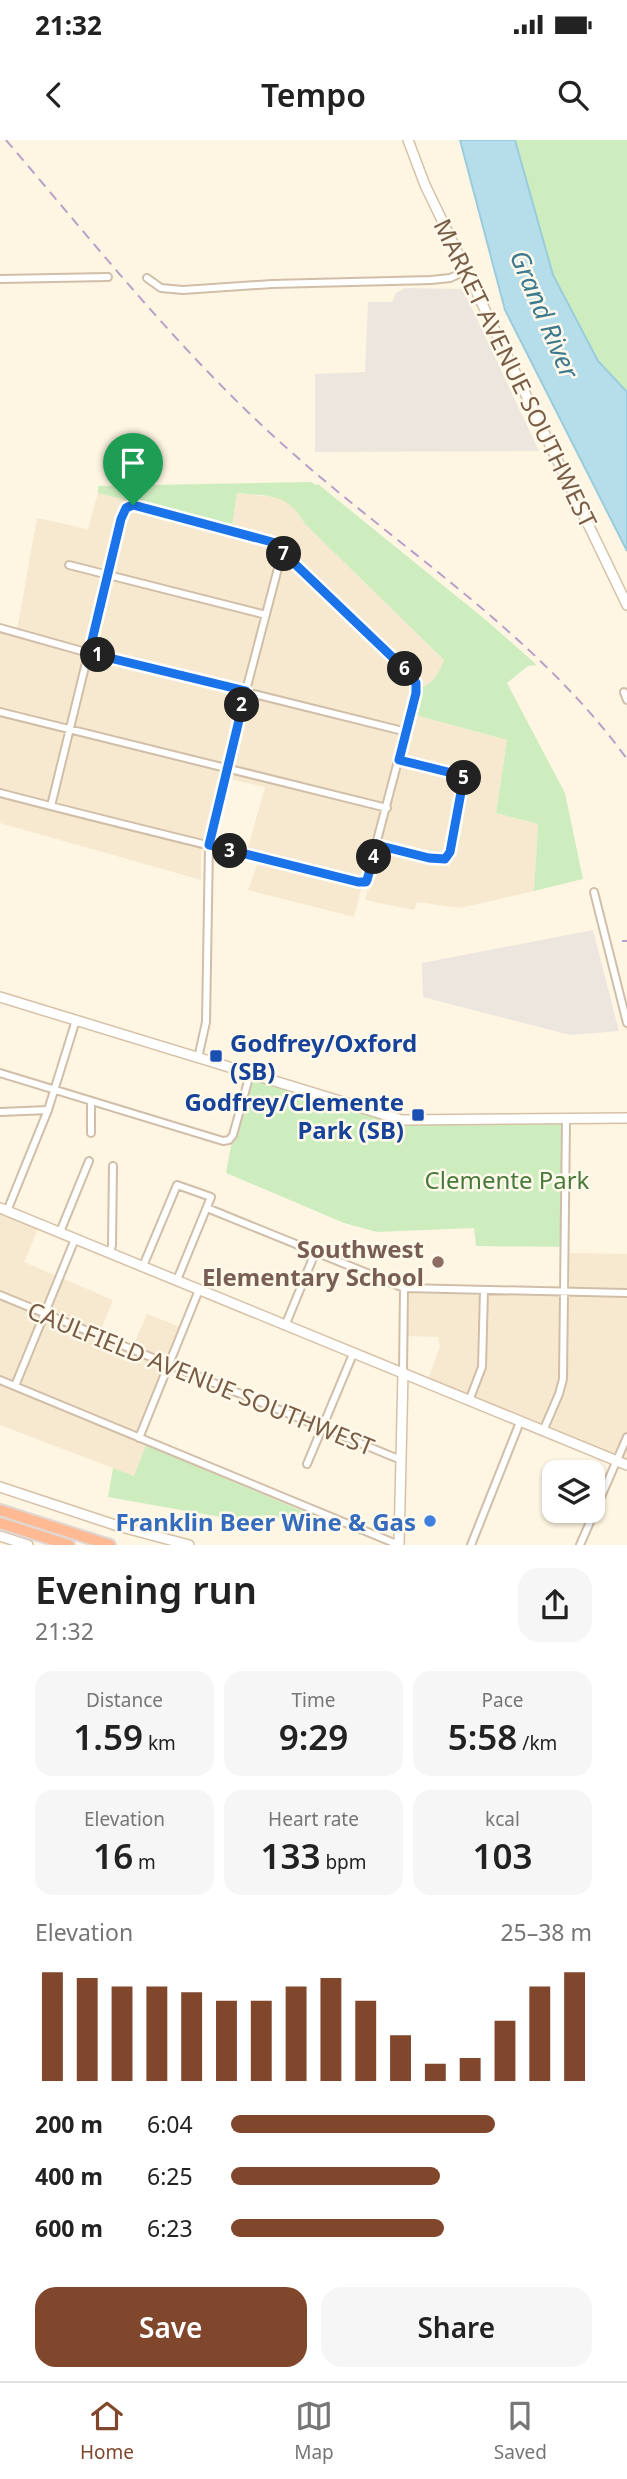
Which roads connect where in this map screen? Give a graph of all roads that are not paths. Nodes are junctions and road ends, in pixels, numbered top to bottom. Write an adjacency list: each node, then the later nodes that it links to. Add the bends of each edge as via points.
1 (408, 140): 2 (main road, MARKET AVENUE SOUTHWEST)
2 (466, 271): 4 (street, via 431,280 183,290 161,288); 9 (main road, MARKET AVENUE SOUTHWEST)
3 (108, 277): 5 (street)
4 (147, 278)
5 (0, 279)
6 (282, 553): 8 (street, via 264,539 133,505 121,519); 10 (street); 18 (street, via 411,675 416,693)
7 (69, 565): 8 (street)
8 (107, 575): 10 (street); 12 (street)
9 (627, 605)
10 (266, 615): 13 (street)
11 (0, 628): 12 (street)
12 (89, 653): 13 (street); 17 (street)
13 (246, 691): 18 (street); 20 (street)
14 (624, 692): 15 (street)
15 (627, 700)
16 (0, 712): 17 (street)
17 (70, 730): 20 (street); 22 (street)
18 (407, 732): 19 (street)
19 (399, 760): 23 (street); 25 (street, via 464,776 450,852 445,859 429,858)
20 (228, 768): 23 (street); 24 (street)
21 (0, 793): 22 (street)
22 (51, 806): 24 (street)
23 (387, 808): 25 (street)
24 (209, 845): 25 (street, via 366,882); 30 (street, via 206,1022)
25 (377, 845)
26 (594, 892): 29 (street)
27 (0, 997): 28 (main road)
28 (76, 1020): 30 (main road); 33 (street)
29 (627, 1023)
30 (198, 1058): 32 (main road)
31 (0, 1073): 33 (street)
32 (250, 1074): 34 (street, via 233,1135 226,1141); 38 (main road, via 407,1121)
33 (54, 1090): 34 (street); 35 (street)
34 (92, 1101): 39 (street)
35 (48, 1110): 36 (street); 43 (street)
36 (0, 1112)
37 (627, 1118): 38 (main road)
38 (566, 1120): 53 (street)
39 (91, 1133)
40 (89, 1161): 44 (street)
41 (113, 1166): 46 (street)
42 (207, 1208): 47 (street); 48 (street, via 211,1197 177,1185); 49 (street)
43 (4, 1209): 44 (main road)
44 (60, 1232): 45 (main road)
45 (75, 1239): 46 (main road); 56 (street)
46 (110, 1253): 48 (main road)
47 (315, 1253): 50 (street); 57 (street)
48 (143, 1266): 49 (main road)
49 (177, 1280): 51 (main road)
50 (404, 1288): 52 (street); 60 (street)
51 (199, 1290): 57 (main road); 59 (street)
52 (484, 1290): 53 (street); 63 (street, via 482,1367)
53 (564, 1293): 54 (street); 66 (street, via 561,1387)
54 (627, 1293)
55 (0, 1295): 56 (street, CAULFIELD AVENUE SOUTHWEST)
56 (44, 1313): 59 (street, CAULFIELD AVENUE SOUTHWEST); 62 (street)
57 (285, 1326): 58 (main road)
58 (353, 1354): 60 (main road); 65 (street)
59 (169, 1365): 65 (street, CAULFIELD AVENUE SOUTHWEST); 68 (street)
60 (402, 1373): 63 (main road); 69 (main road)
61 (0, 1380): 62 (street)
62 (15, 1386): 68 (street)
63 (469, 1401): 64 (main road)
64 (520, 1422): 66 (main road); 82 (street)
65 (323, 1428): 69 (street, CAULFIELD AVENUE SOUTHWEST); 71 (street)
66 (543, 1431): 70 (main road)
67 (627, 1437): 70 (street)
68 (139, 1438): 81 (street)
69 (401, 1460): 81 (main road)
70 (616, 1461): 72 (main road); 83 (street)
71 (307, 1464)
72 (627, 1465)
73 (0, 1487): 80 (main road)
74 (0, 1510): 79 (highway)
75 (0, 1523): 78 (highway)
76 (0, 1536): 77 (main road)
77 (29, 1545)
78 (69, 1545)
79 (110, 1545)
80 (190, 1545)
81 (399, 1545)
82 (471, 1545)
83 (580, 1545)

